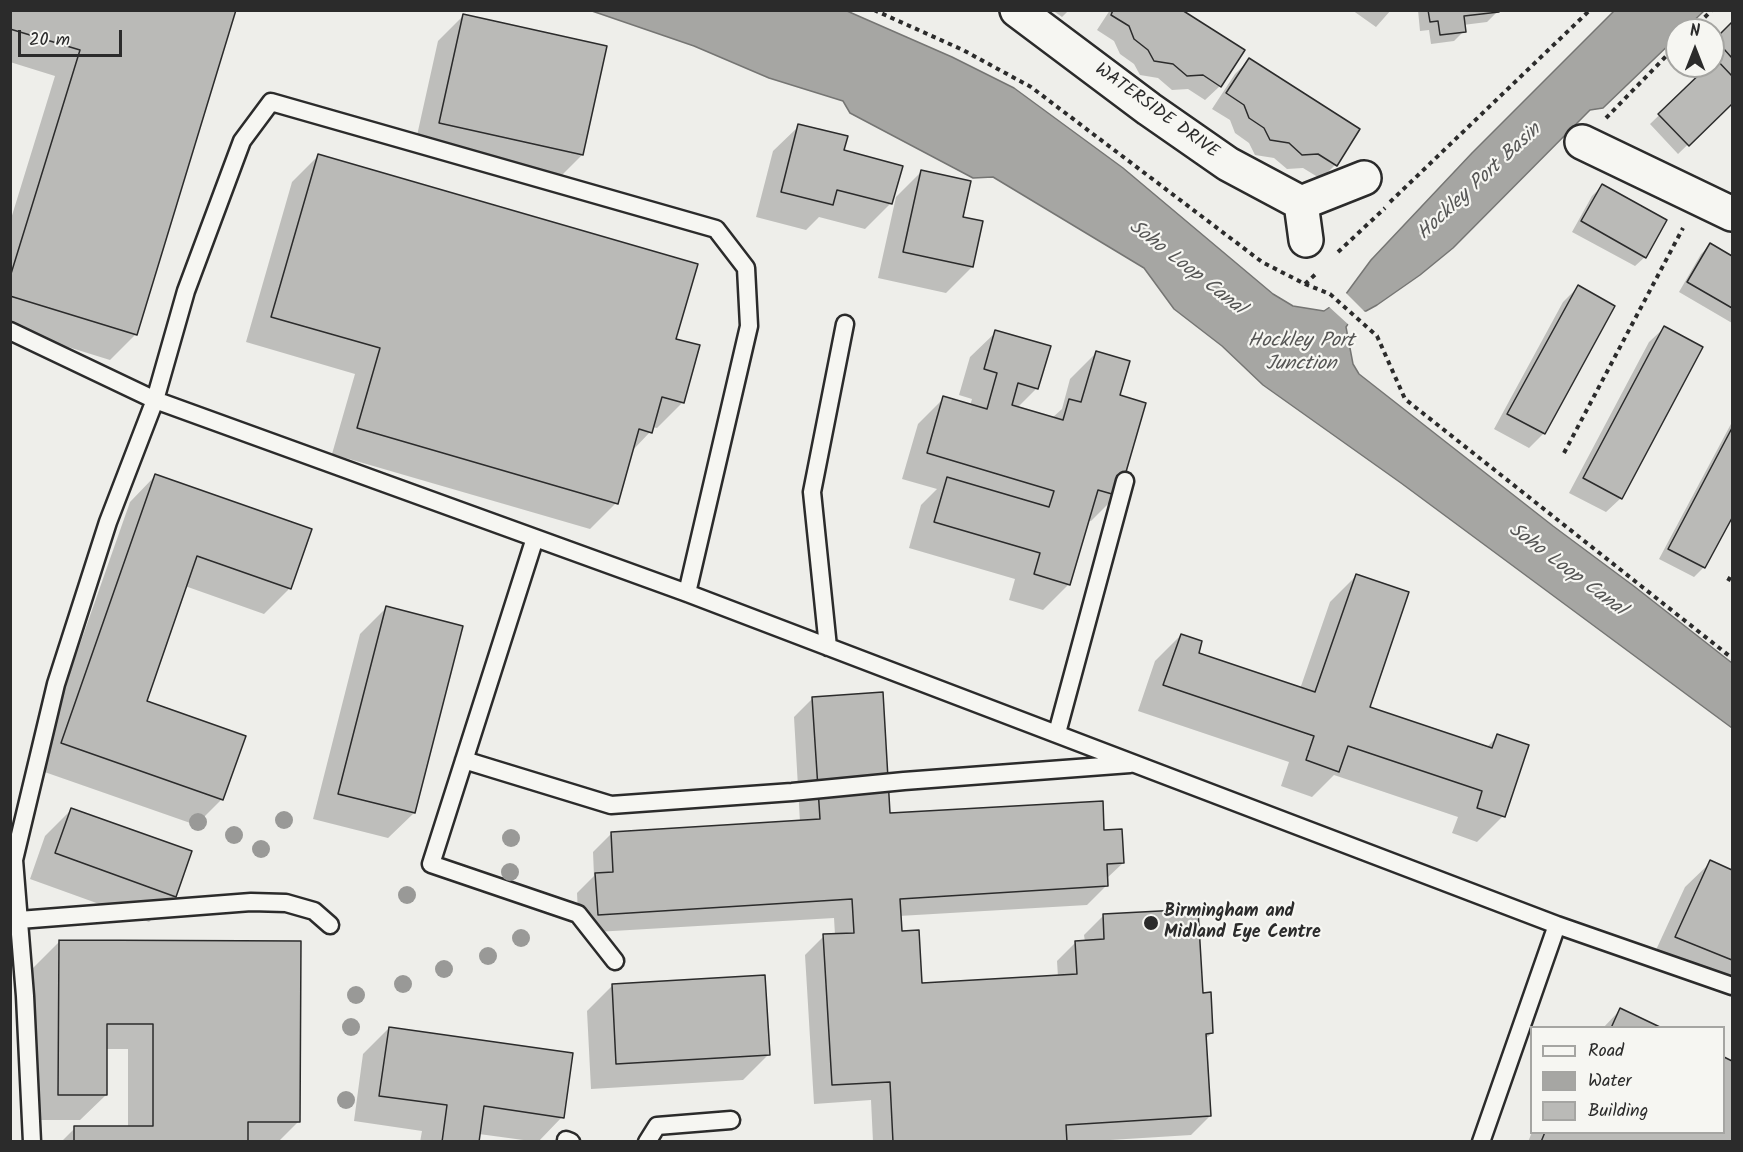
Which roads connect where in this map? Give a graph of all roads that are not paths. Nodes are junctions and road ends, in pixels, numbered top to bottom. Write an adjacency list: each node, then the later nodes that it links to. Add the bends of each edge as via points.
1 (1017, 10): 4 (street, WATERSIDE DRIVE, via 1219,158)
2 (1582, 142): 5 (street)
3 (1364, 178): 4 (street)
4 (1301, 203): 6 (street)
5 (1732, 214)
6 (1316, 252)
7 (845, 324): 13 (lane, via 812,492)
8 (10, 331): 9 (lane)
9 (155, 400): 11 (lane); 12 (lane, via 186,291 242,141 271,102 716,230 746,268 749,326); 17 (lane, via 108,522 56,684 14,860)
10 (1125, 481): 14 (lane)
11 (535, 538): 12 (lane); 15 (lane)
12 (687, 593): 13 (lane)
13 (828, 647): 14 (lane)
14 (1057, 734): 16 (lane)
15 (464, 760): 16 (lane, via 611,805); 20 (lane, via 431,864 578,914)
16 (1134, 763): 19 (lane)
17 (19, 920): 18 (lane, via 251,902 286,903 314,911); 23 (lane)
18 (330, 925)
19 (1557, 925): 21 (lane); 27 (lane)
20 (615, 961)
21 (1732, 986)
22 (731, 1120): 26 (lane, via 657,1126)
23 (32, 1142)
24 (566, 1142): 25 (lane)
25 (571, 1142)
26 (647, 1142)
27 (1481, 1142)

